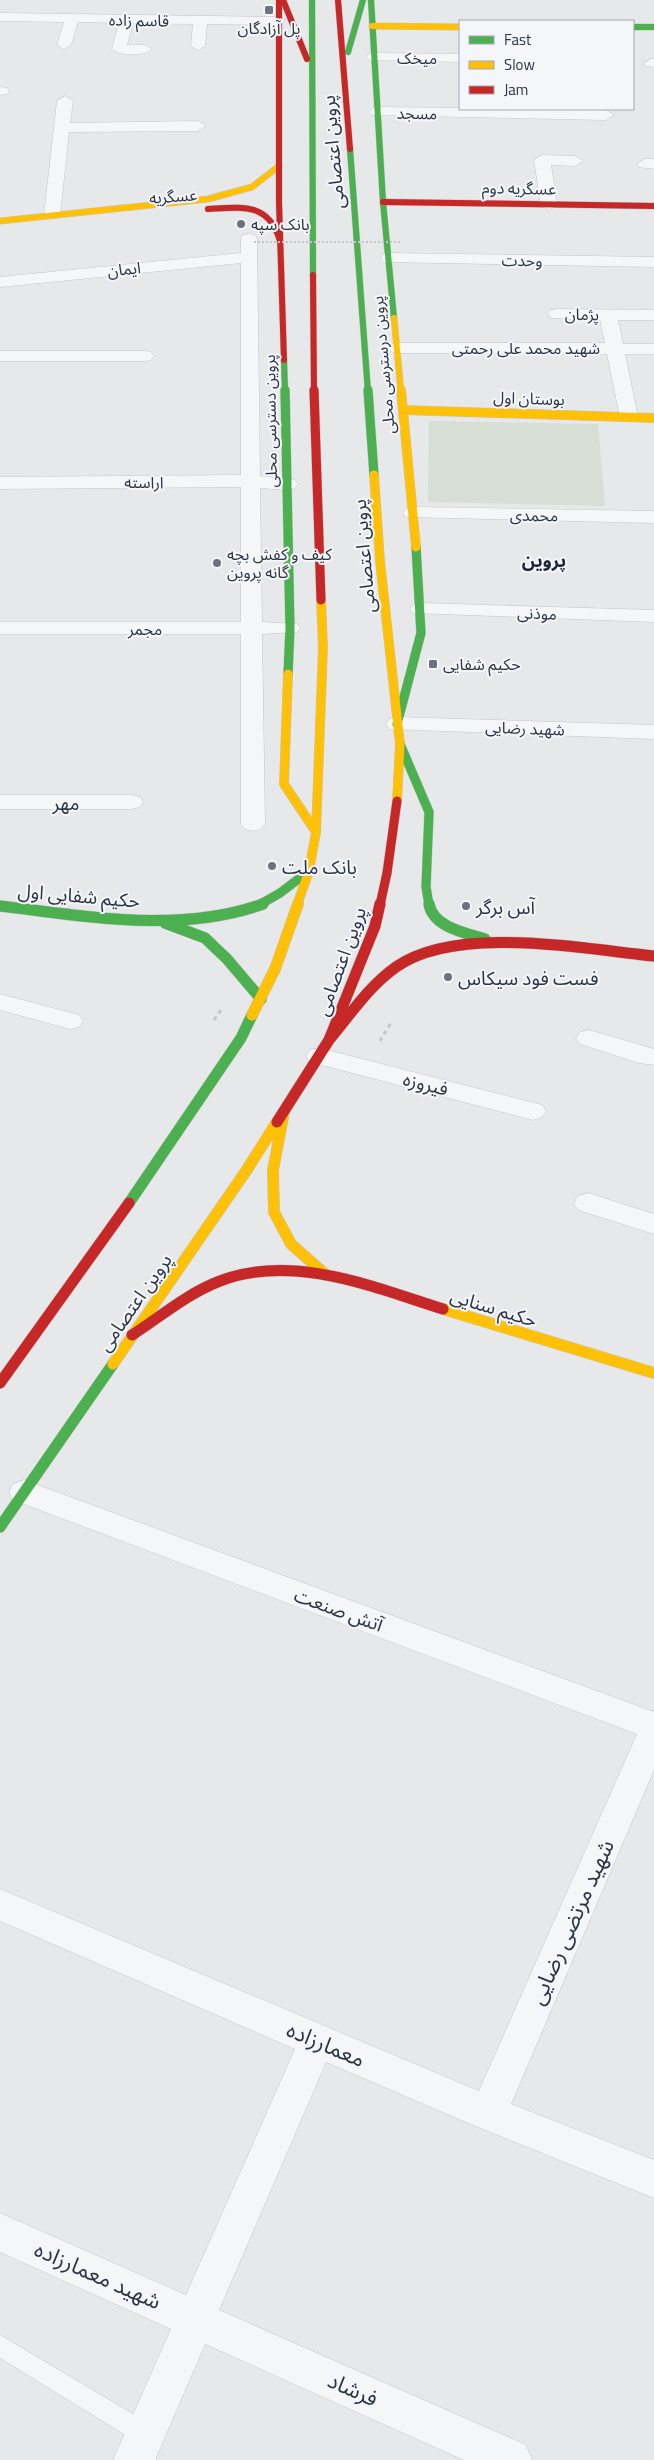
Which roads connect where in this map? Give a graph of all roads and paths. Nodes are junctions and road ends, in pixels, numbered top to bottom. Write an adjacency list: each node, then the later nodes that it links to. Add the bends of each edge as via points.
1 (279, 0): 11 (main road, پروین دسترسی محلی)
2 (283, 0): 22 (main road)
3 (363, 0): 21 (main road)
4 (371, 0): 12 (main road, پروین درسترسی محلی)
5 (338, 3): 21 (main road, پروین اعتصامی)
6 (312, 4): 22 (main road, پروین اعتصامی)
7 (0, 17): 8 (street, قاسم زاده)
8 (72, 19): 9 (street, قاسم زاده); 16 (street)
9 (127, 20): 10 (street, قاسم زاده); 18 (street, via 119,49)
10 (200, 21): 11 (street, قاسم زاده); 17 (street)
11 (278, 21): 29 (main road, پروین دسترسی محلی)
12 (372, 26): 13 (main road); 19 (main road, پروین درسترسی محلی)
13 (459, 27)
14 (634, 27): 15 (main road)
15 (654, 27)
16 (64, 46)
17 (198, 46)
18 (145, 49)
19 (374, 57): 20 (street, میخک); 24 (main road, پروین درسترسی محلی)
20 (459, 58)
21 (343, 70): 65 (main road, پروین اعتصامی, via 380,561)
22 (313, 75): 69 (main road, پروین اعتصامی, via 314,441 323,647)
23 (65, 101): 27 (street)
24 (377, 112): 25 (street, مسجد); 31 (main road, پروین درسترسی محلی)
25 (606, 115)
26 (198, 126): 27 (street)
27 (61, 128): 35 (street)
28 (575, 161): 32 (street, via 542,160)
29 (279, 166): 30 (main road, عسگریه, via 252,187); 37 (main road, پروین دسترسی محلی)
30 (231, 194): 34 (main road, via 251,196 254,200 243,207); 35 (main road, عسگریه)
31 (383, 202): 32 (main road, عسگریه دوم); 40 (main road, پروین درسترسی محلی)
32 (549, 205): 33 (main road, عسگریه دوم)
33 (654, 206)
34 (229, 208): 35 (main road, عسگریه, via 80,218); 37 (main road, عسگریه, via 258,213 271,220)
35 (52, 215): 36 (main road, عسگریه)
36 (0, 221)
37 (280, 242): 56 (main road, پروین دسترسی محلی)
38 (402, 242): 39 (path, bridge)
39 (251, 246): 42 (street, ایمان); 54 (street)
40 (389, 258): 41 (street, وحدت); 46 (main road, پروین درسترسی محلی)
41 (654, 262)
42 (0, 282)
43 (557, 314): 44 (street, پژمان)
44 (608, 314): 45 (street, پژمان); 47 (street, پژمان)
45 (654, 315)
46 (398, 348): 47 (street, شهید محمد علی رحمتی); 51 (main road, پروین درسترسی محلی)
47 (615, 349): 48 (street, شهید محمد علی رحمتی); 52 (street, پژمان)
48 (654, 349)
49 (0, 356): 50 (street)
50 (145, 356)
51 (403, 410): 52 (main road, بوستان اول); 57 (main road, پروین درسترسی محلی)
52 (630, 417): 53 (main road, بوستان اول)
53 (654, 418)
54 (250, 482): 55 (street, اراسته); 56 (street, اراسته); 63 (street)
55 (0, 483)
56 (288, 484): 62 (main road, پروین دسترسی محلی)
57 (413, 514): 58 (street, محمدی); 59 (main road, پروین درسترسی محلی)
58 (654, 517)
59 (420, 609): 60 (street, موذنی); 65 (main road, پروین درسترسی محلی, via 422,633)
60 (654, 616)
61 (0, 628): 63 (street, مجمر)
62 (290, 628): 63 (street, مجمر); 69 (main road, پروین دسترسی محلی, via 284,784)
63 (251, 629): 68 (street)
64 (654, 732): 65 (street, شهید رضایی)
65 (399, 734): 73 (main road, via 429,812 426,887 430,911 449,928); 81 (main road, پروین اعتصامی, via 397,806 375,926)
66 (0, 802): 67 (street, مهر)
67 (132, 802)
68 (252, 824)
69 (316, 832): 70 (main road, پروین اعتصامی)
70 (309, 870): 72 (main road, via 260,905 212,916); 75 (main road, پروین اعتصامی, via 276,969)
71 (0, 906): 72 (main road, حکیم شفایی اول)
72 (154, 919): 75 (main road, via 205,938)
73 (501, 943): 74 (main road); 81 (main road, via 437,948 408,960 388,973)
74 (654, 956)
75 (260, 999): 90 (main road, پروین اعتصامی, via 241,1038 160,1161)
76 (0, 1002): 77 (street)
77 (70, 1021)
78 (392, 1021): 80 (path)
79 (589, 1038): 82 (street)
80 (380, 1041)
81 (324, 1048): 83 (street, فیروزه); 84 (main road, پروین اعتصامی)
82 (654, 1057)
83 (533, 1111)
84 (284, 1112): 87 (main road, via 273,1170 274,1212 291,1244); 88 (main road, پروین اعتصامی)
85 (588, 1204): 86 (street)
86 (654, 1224)
87 (325, 1274): 88 (main road, via 269,1271 232,1277 196,1294); 89 (main road, حکیم سنایی)
88 (132, 1335): 91 (main road, پروین اعتصامی)
89 (654, 1373)
90 (0, 1382)
91 (24, 1492): 92 (main road, پروین اعتصامی); 93 (street, آتش صنعت)
92 (0, 1527)
93 (654, 1726)
94 (654, 1732): 97 (street, شهید مرتضی رضایی)
95 (0, 1905): 96 (street, معمارزاده)
96 (317, 2040): 97 (street, معمارزاده); 100 (street)
97 (488, 2113): 98 (street, معمارزاده)
98 (654, 2179)
99 (0, 2232): 100 (street, شهید معمارزاده)
100 (195, 2319): 102 (street); 103 (street, فرشاد)
101 (0, 2346): 102 (lane)
102 (139, 2447)
103 (511, 2460)

